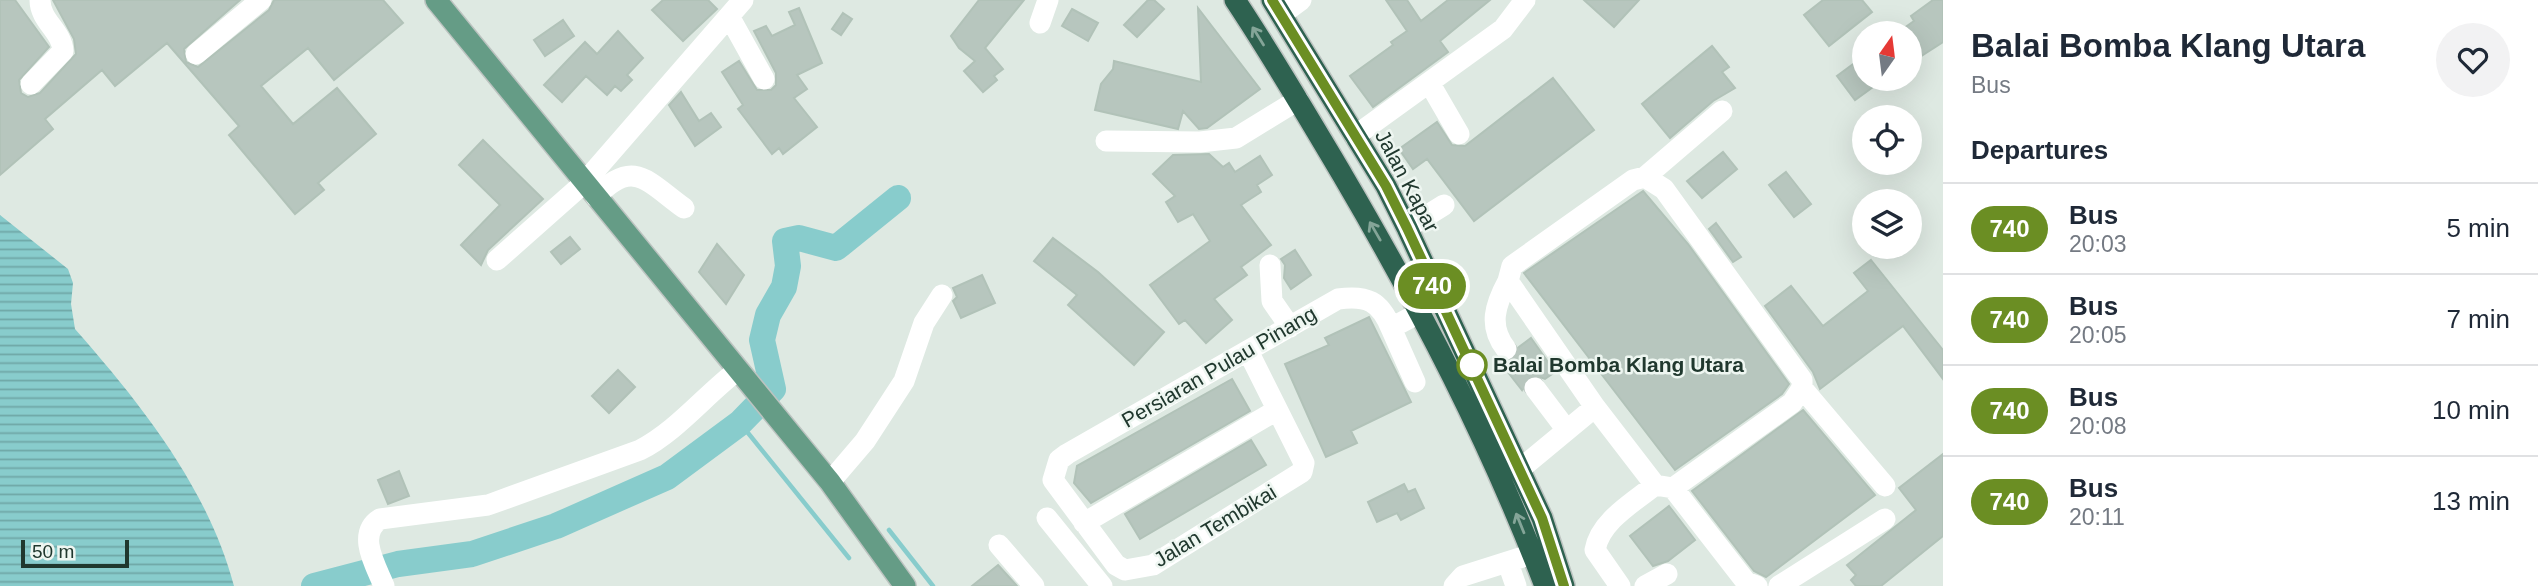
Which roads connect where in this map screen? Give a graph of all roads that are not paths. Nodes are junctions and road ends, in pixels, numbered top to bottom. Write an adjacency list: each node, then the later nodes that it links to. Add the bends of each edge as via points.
1 (40, 0): 13 (street, via 40,14 64,51)
2 (261, 0): 11 (street)
3 (436, 0): 21 (main road)
4 (1048, 0): 10 (street)
5 (1235, 0): 15 (highway, one-way to 5)
6 (1301, 0): 9 (street)
7 (1525, 0): 14 (street, via 1510,22)
8 (735, 6): 12 (street); 21 (street)
9 (1277, 7): 18 (highway, Jalan Kapar)
10 (1040, 23)
11 (196, 54)
12 (764, 79)
13 (31, 84)
14 (1430, 84): 17 (street); 18 (street)
15 (1298, 100): 19 (street, via 1236,138); 29 (highway, one-way to 15)
16 (1722, 111): 20 (street)
17 (1459, 134)
18 (1354, 136): 24 (highway, Jalan Kapar)
19 (1106, 141)
20 (1645, 177): 27 (street, via 1633,180 1512,266); 37 (street, via 1664,189 1802,380)
21 (590, 190): 23 (street, via 622,176 636,176); 25 (street); 34 (main road)
22 (1444, 205): 24 (street)
23 (684, 208)
24 (1407, 228): 41 (highway, Jalan Kapar)
25 (497, 260)
26 (1270, 265): 30 (street, via 1272,301)
27 (1508, 281): 32 (street, via 1494,322); 38 (street)
28 (942, 295): 42 (street, via 924,323 904,380 865,441)
29 (1421, 312): 31 (street); 49 (highway, one-way to 29, via 1474,416)
30 (1290, 327): 31 (street, Persiaran Pulau Pinang, via 1338,299 1363,297 1378,304); 33 (street, Persiaran Pulau Pinang)
31 (1391, 328): 35 (street, Persiaran Pulau Pinang)
32 (1506, 349)
33 (1248, 351): 39 (street); 47 (street, Persiaran Pulau Pinang, via 1059,460 1053,480)
34 (743, 376): 42 (main road); 52 (street, via 706,395 658,441 640,450 488,505 387,516 373,524 370,550)
35 (1415, 382)
36 (1535, 388): 40 (street)
37 (1802, 388): 43 (street, via 1792,403); 44 (street)
38 (1595, 407): 40 (street); 43 (street)
39 (1277, 411): 47 (street); 47 (street, Jalan Tembikai, via 1304,463 1302,472 1153,565 1125,570 1116,565)
40 (1566, 429): 41 (street)
41 (1520, 470): 59 (highway, Jalan Kapar, via 1542,518)
42 (830, 482): 53 (main road)
43 (1664, 486): 60 (street, via 1604,528 1597,539 1595,550); 62 (street, via 1746,582)
44 (1885, 486)
45 (1047, 518): 55 (street)
46 (1885, 519): 63 (street)
47 (1084, 523)
48 (999, 545): 54 (street)
49 (1532, 554): 50 (street); 58 (highway)
50 (1508, 563): 56 (street, via 1462,576); 57 (street)
51 (1667, 574): 61 (street)
52 (383, 584)
53 (905, 586)
54 (1034, 586)
55 (1102, 586)
56 (1454, 586)
57 (1516, 586)
58 (1545, 586)
59 (1564, 586)
60 (1620, 586)
61 (1644, 586)
62 (1757, 586)
63 (1779, 586)

